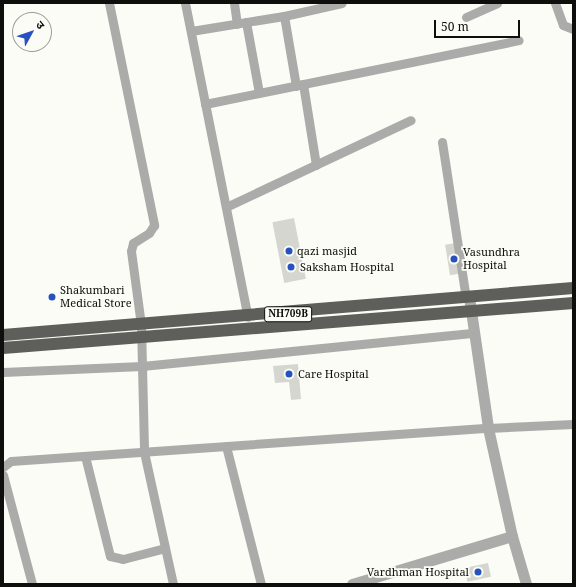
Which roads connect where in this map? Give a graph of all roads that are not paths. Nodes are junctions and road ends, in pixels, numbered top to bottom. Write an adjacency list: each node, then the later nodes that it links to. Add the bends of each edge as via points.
1 (109, 3): 26 (street, via 154,225 149,233 136,240 132,246)
2 (185, 3): 12 (street)
3 (234, 3): 10 (street)
4 (342, 3): 7 (street)
5 (497, 3): 9 (street)
6 (555, 3): 11 (street, via 563,25)
7 (312, 6): 8 (street)
8 (284, 16): 10 (street); 14 (street)
9 (466, 17)
10 (241, 23): 12 (street); 15 (street)
11 (573, 29)
12 (191, 31): 16 (street)
13 (520, 40): 14 (street)
14 (299, 85): 15 (street); 19 (street)
15 (260, 93): 16 (street)
16 (205, 104): 20 (street)
17 (411, 120): 19 (street)
18 (442, 142): 22 (street)
19 (316, 165): 20 (street)
20 (226, 207): 25 (street)
21 (573, 288): 22 (highway, NH709B)
22 (468, 298): 24 (street); 25 (highway, NH709B)
23 (573, 303): 24 (highway, NH709B)
24 (470, 311): 27 (street); 29 (highway, NH709B)
25 (248, 317): 26 (highway, NH709B)
26 (140, 325): 28 (highway, NH709B); 29 (street)
27 (474, 333): 31 (street); 34 (street)
28 (3, 335)
29 (141, 337): 30 (highway, NH709B); 31 (street)
30 (3, 348)
31 (142, 366): 32 (street); 36 (street)
32 (3, 372)
33 (573, 424): 34 (street)
34 (488, 428): 35 (street); 40 (street)
35 (226, 446): 36 (street); 44 (street)
36 (144, 452): 37 (street); 41 (street)
37 (85, 456): 38 (street, via 11,461); 41 (street, via 110,556 123,559)
38 (3, 467)
39 (3, 475): 42 (street)
40 (512, 536): 45 (street); 46 (street)
41 (165, 548): 43 (street)
42 (32, 584)
43 (173, 584)
44 (261, 584)
45 (352, 584)
46 (526, 584)

